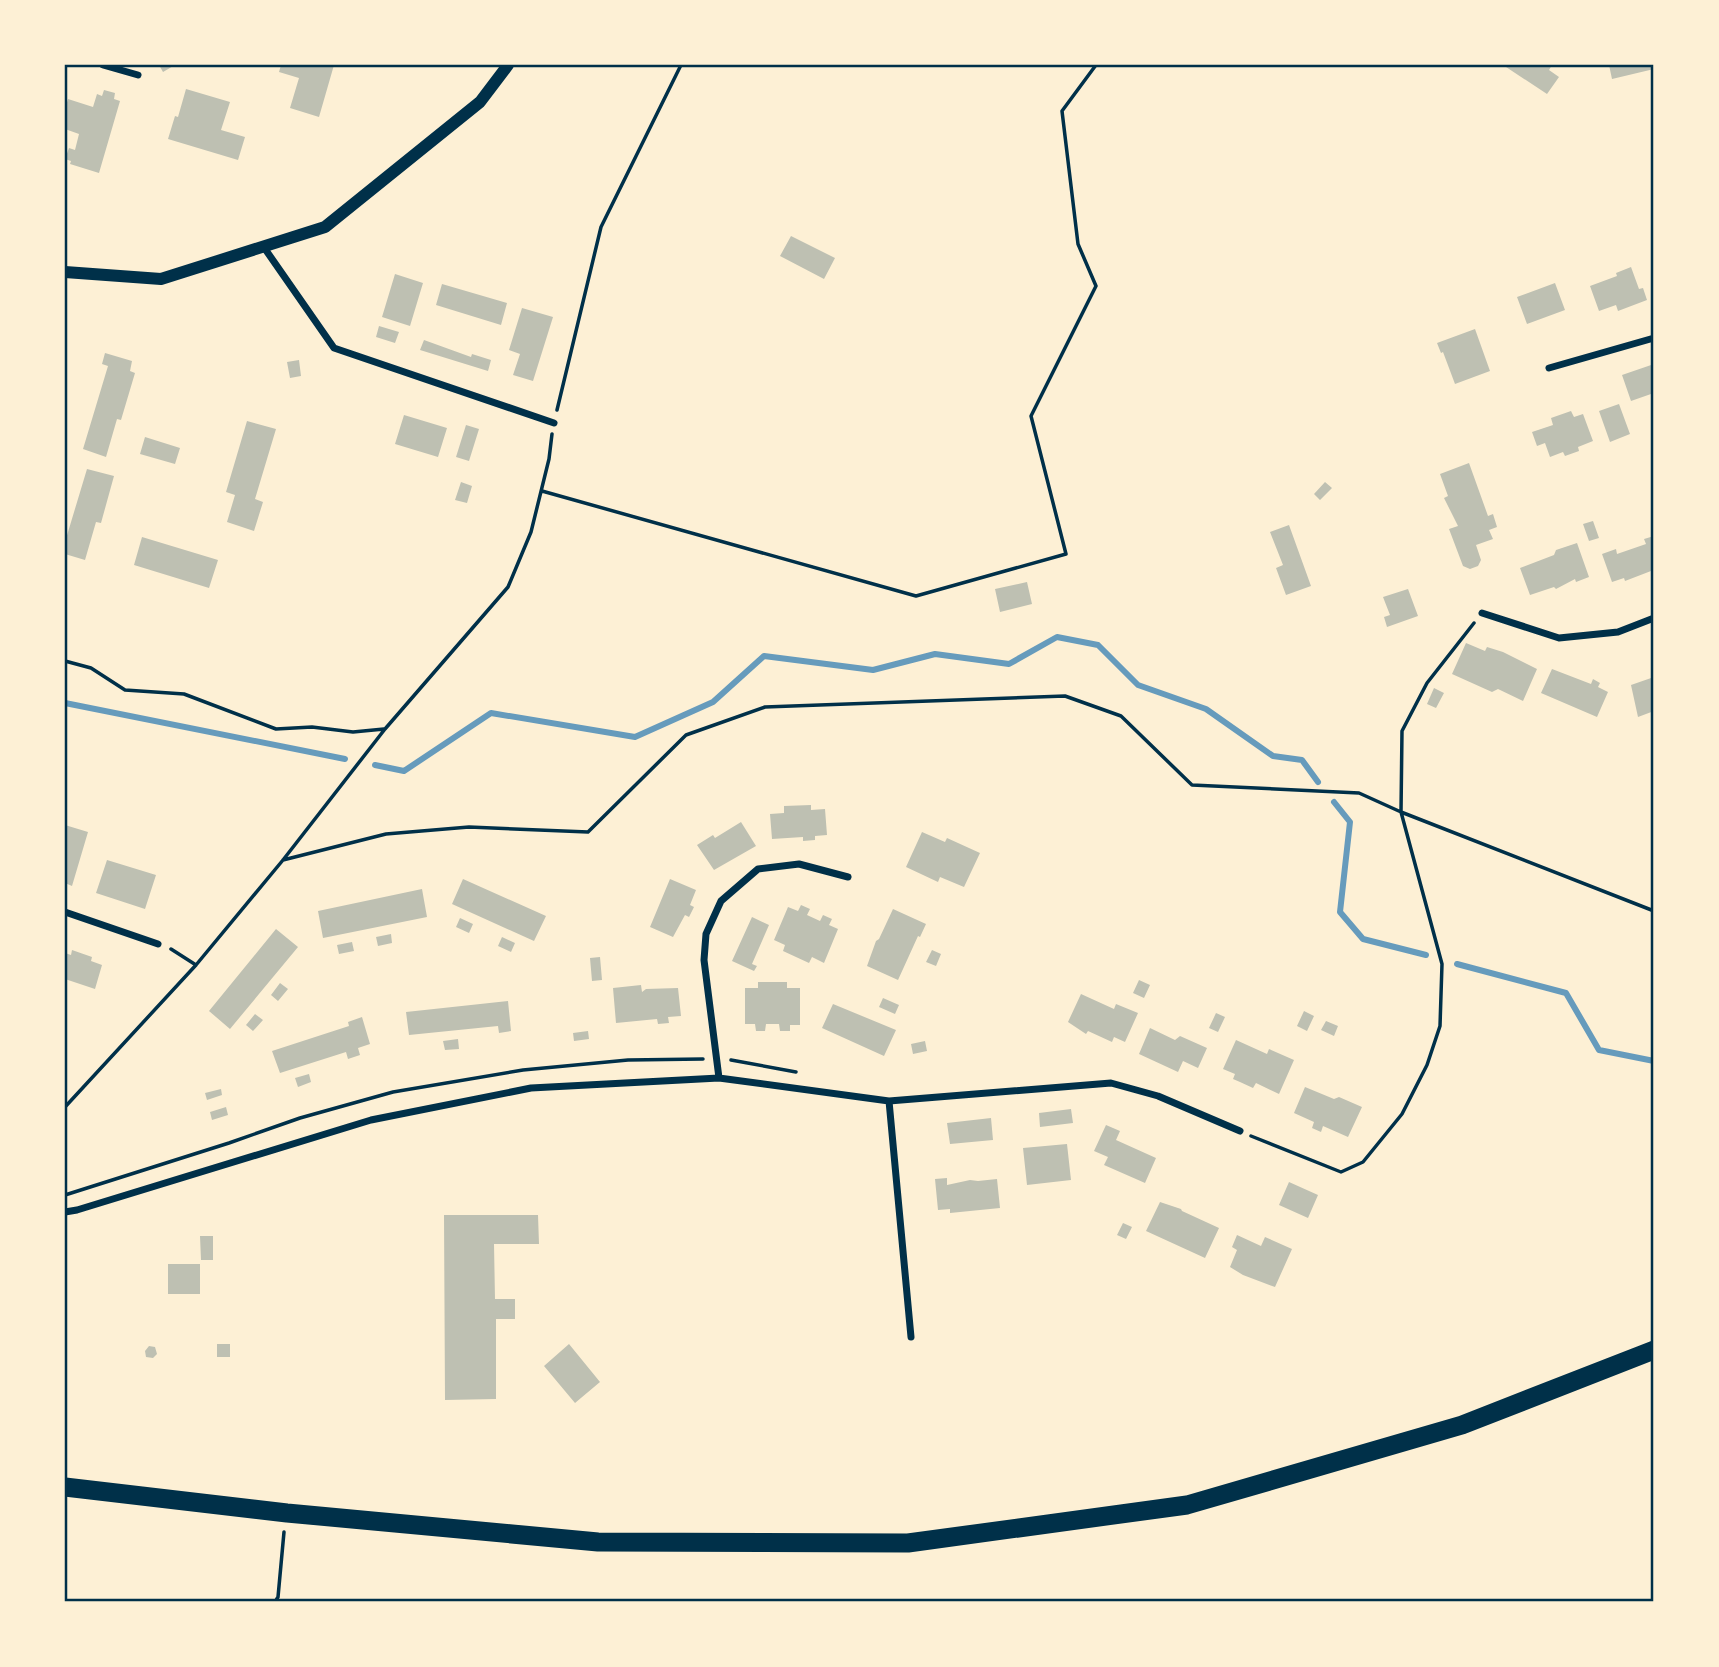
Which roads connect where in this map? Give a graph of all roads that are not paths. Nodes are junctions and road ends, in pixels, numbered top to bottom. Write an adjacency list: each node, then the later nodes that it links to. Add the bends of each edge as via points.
1 (103, 65): 3 (street)
2 (508, 65): 4 (street, via 480,102 325,227)
3 (138, 75)
4 (263, 246): 5 (street, via 161,279); 8 (street, via 334,348)
5 (65, 272)
6 (1654, 338): 7 (street)
7 (1549, 368)
8 (554, 424)
9 (1482, 613): 10 (street, via 1559,638 1618,632)
10 (1654, 618)
11 (848, 877): 14 (street, via 799,864 758,869 721,901 706,934 704,960)
12 (65, 912): 13 (street)
13 (158, 944)
14 (719, 1078): 15 (street); 17 (street, via 531,1088 385,1117)
15 (889, 1101): 16 (street, via 1111,1083 1158,1096); 18 (street)
16 (1240, 1131)
17 (65, 1212)
18 (911, 1336)
19 (1654, 1350): 20 (highway, via 1462,1425 1187,1506 908,1543 598,1542)
20 (65, 1487)

